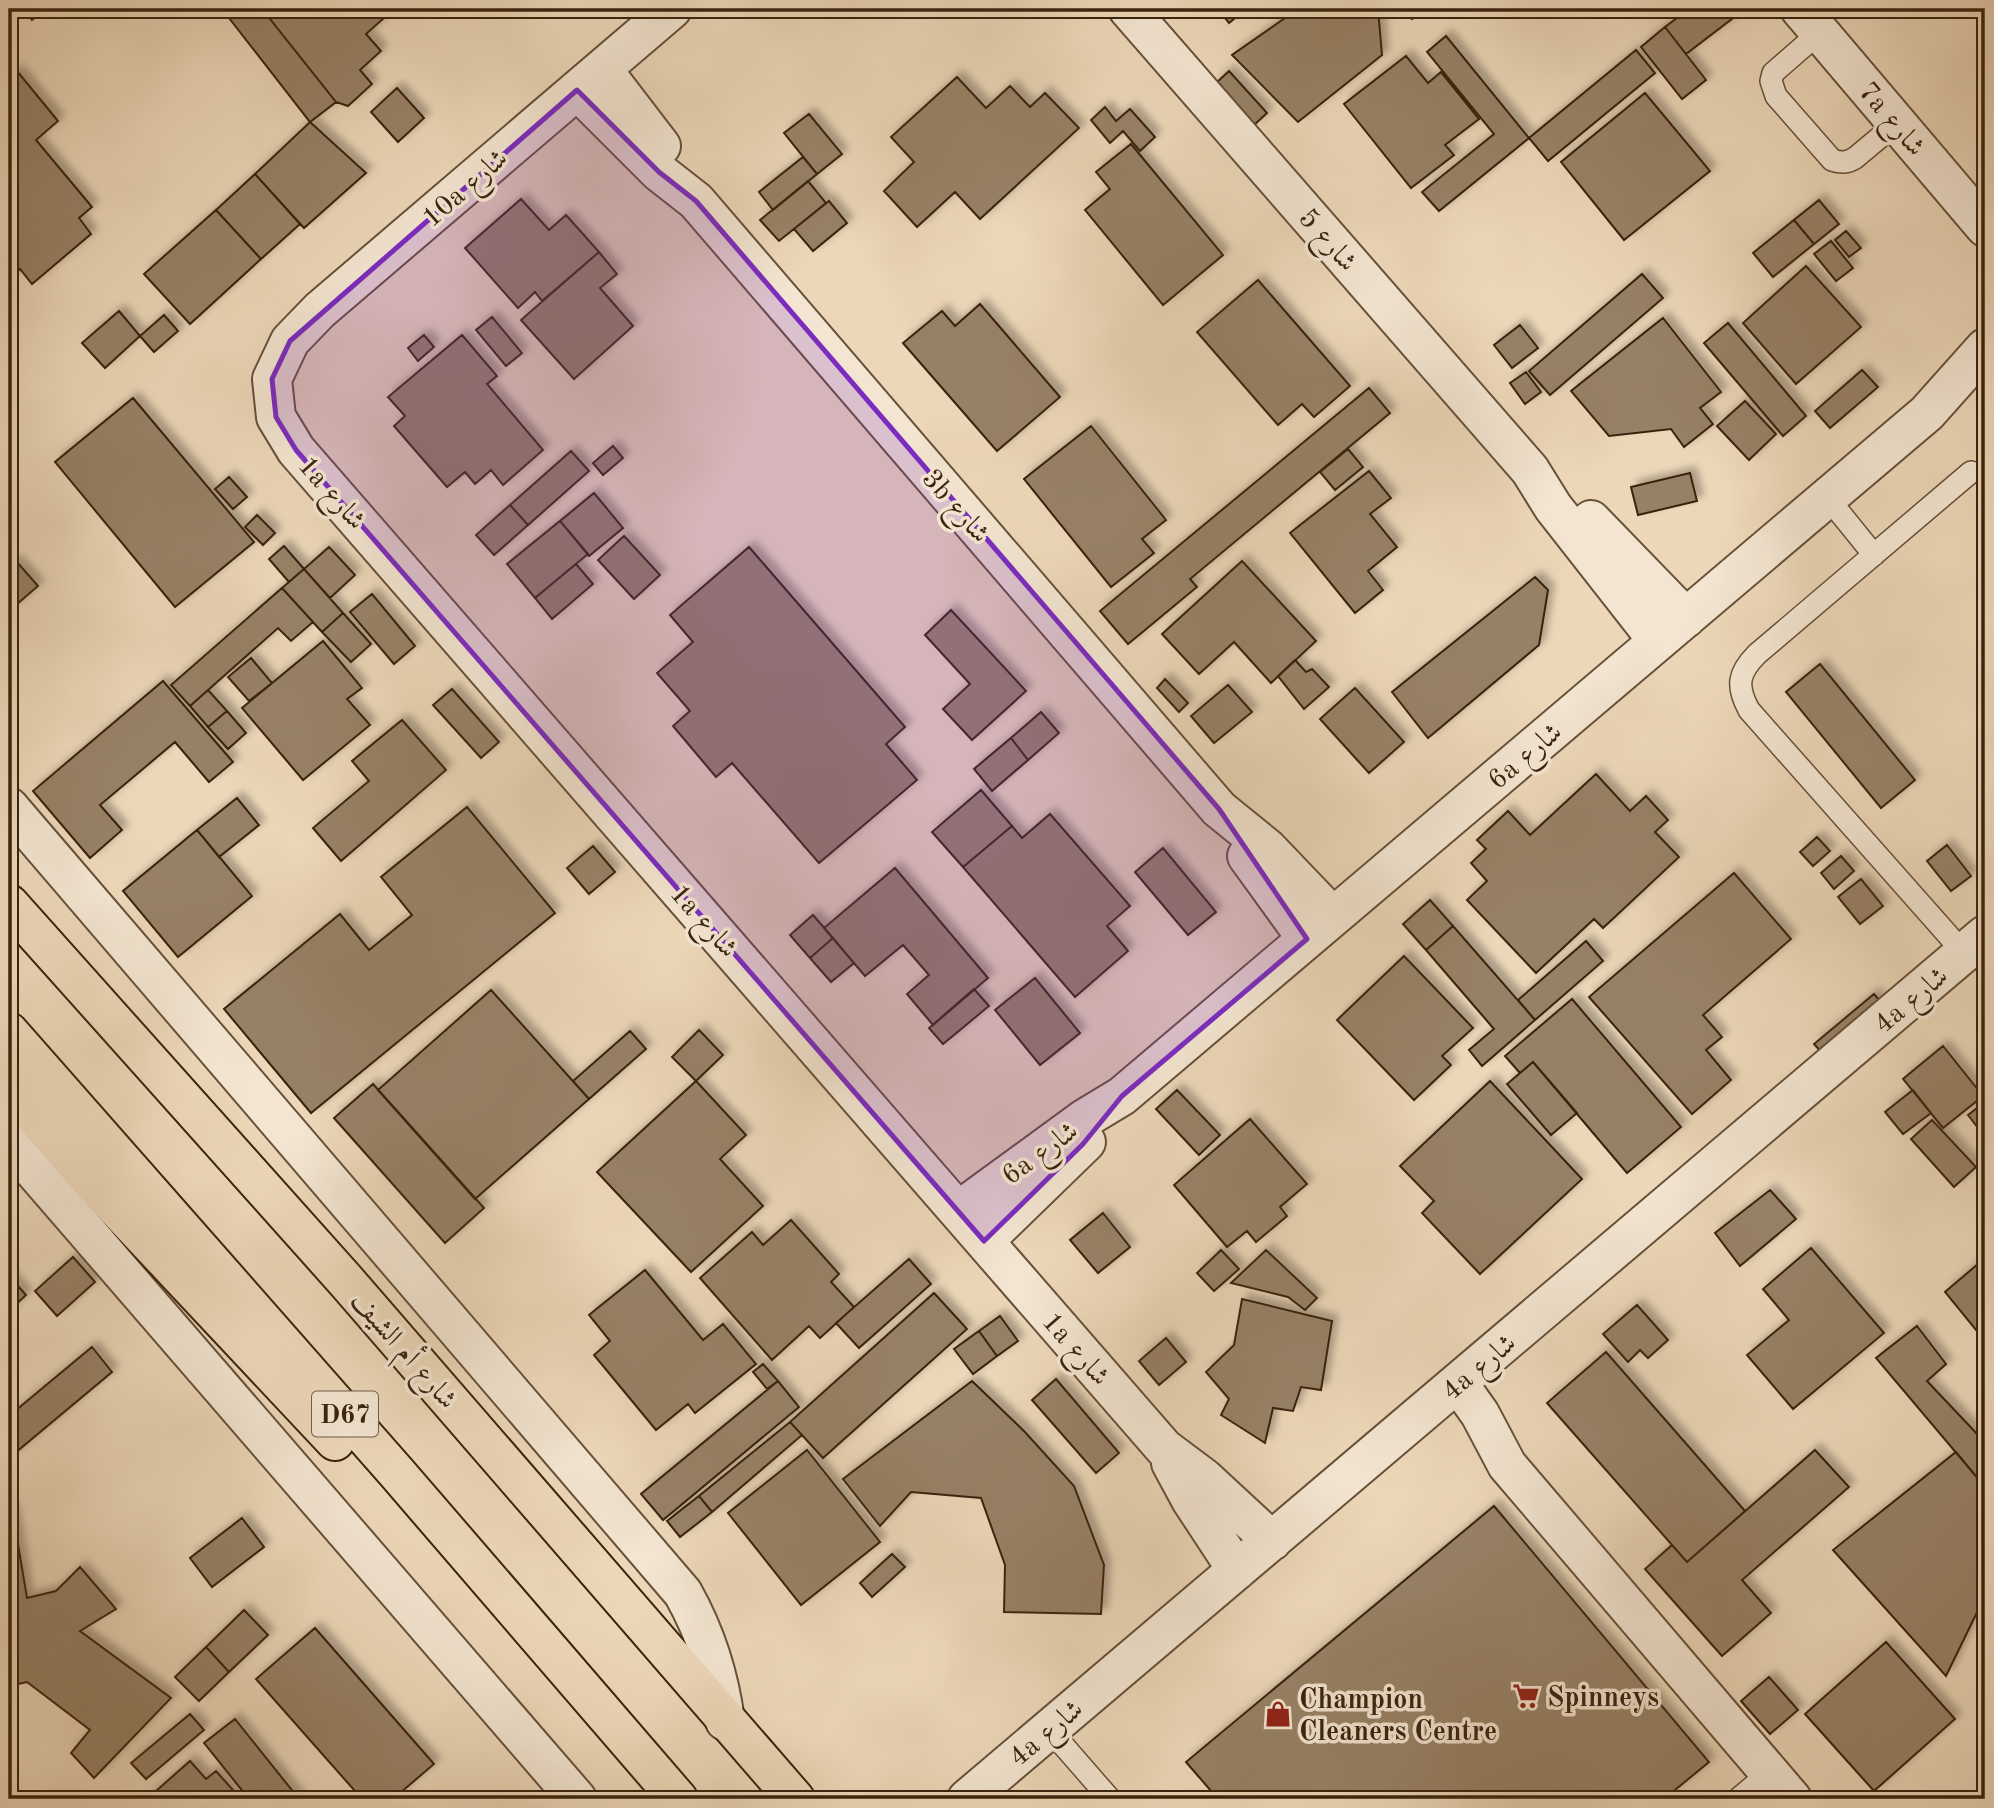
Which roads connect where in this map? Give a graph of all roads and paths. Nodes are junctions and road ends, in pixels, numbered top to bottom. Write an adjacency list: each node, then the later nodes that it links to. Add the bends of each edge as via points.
1 (672, 9): 4 (street, 10a شارع)
2 (1128, 9): 14 (street, شارع 5, via 1530,470 1579,507)
3 (1810, 20): 5 (street, 7a شارع); 5 (lane, via 1773,73 1772,89 1784,106 1839,163 1855,158)
4 (590, 79): 8 (street, 10a شارع, via 320,310 290,341); 17 (street, 3b شارع, via 674,163 696,201 1219,809 1267,848)
5 (1897, 123): 6 (street, 7a شارع)
6 (1985, 227)
7 (1985, 348): 10 (street, 6a شارع)
8 (272, 379): 23 (street, 1a شارع, via 276,417 296,450)
9 (1985, 379): 10 (street, 6a شارع)
10 (1927, 413): 12 (street, 6a شارع)
11 (1971, 472): 13 (lane)
12 (1827, 498): 13 (lane); 14 (street, 6a شارع)
13 (1874, 555): 18 (lane, via 1745,666 1741,696 1749,710)
14 (1672, 629): 17 (street, 6a شارع)
15 (9, 807): 30 (street, via 683,1593 712,1654)
16 (9, 904): 30 (main road, شارع أم الشيف, via 346,1280)
17 (1320, 928): 21 (street, 6a شارع)
18 (1974, 944): 25 (street, 4a شارع)
19 (9, 1032): 27 (main road, D67)
20 (9, 1087): 27 (main road, via 330,1436 360,1461)
21 (1122, 1097): 23 (street, 6a شارع, via 1084,1119); 24 (street, 6a شارع, via 1088,1139)
22 (9, 1142): 34 (street)
23 (958, 1211): 24 (street, 1a شارع)
24 (984, 1241): 26 (street, 1a شارع)
25 (1445, 1394): 28 (street, 4a شارع); 32 (street)
26 (1164, 1448): 28 (street, 1a شارع); 29 (street, 1a شارع, via 1191,1500)
27 (397, 1473): 35 (main road, D67)
28 (1272, 1541): 29 (street, 4a شارع)
29 (1237, 1570): 31 (street, 4a شارع)
30 (726, 1721): 36 (main road, شارع أم الشيف)
31 (1049, 1729): 33 (street, 4a شارع); 37 (lane)
32 (1781, 1786): 38 (lane)
33 (964, 1798)
34 (577, 1799)
35 (678, 1799)
36 (795, 1799)
37 (1110, 1799)
38 (1738, 1799)

